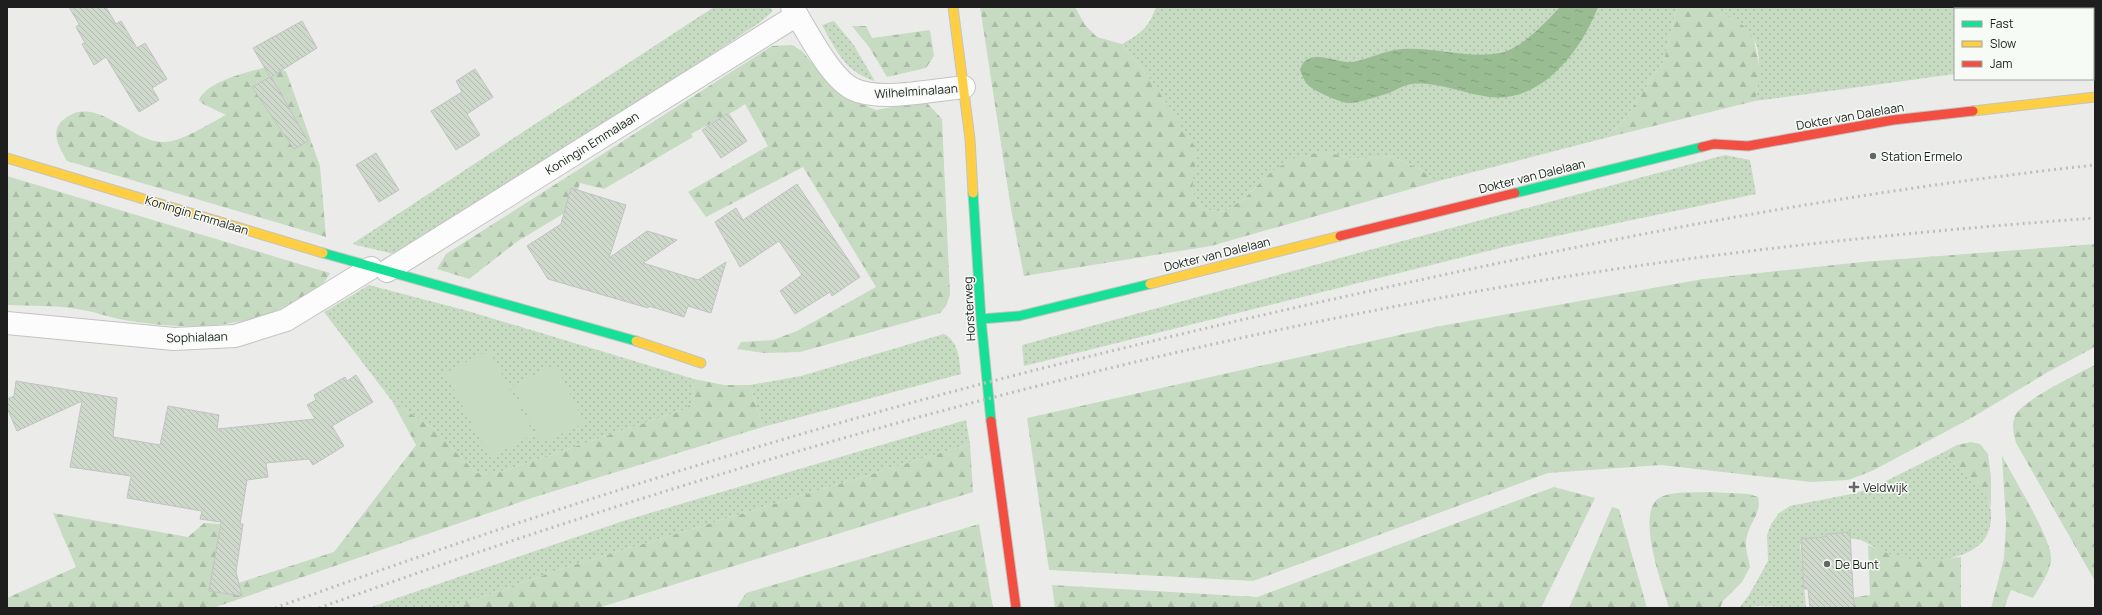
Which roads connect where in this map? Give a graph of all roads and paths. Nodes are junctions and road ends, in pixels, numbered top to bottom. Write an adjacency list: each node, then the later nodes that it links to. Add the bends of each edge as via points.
1 (953, 7): 3 (street, Horsterweg)
2 (794, 11): 3 (street, Wilhelminalaan, via 830,68 852,89 866,94 890,95); 6 (street, Koningin Emmalaan)
3 (964, 87): 7 (street, Horsterweg)
4 (2095, 97): 7 (street, Dokter van Dalelaan, via 1893,120 1748,146 1714,144 1019,316)
5 (7, 158): 6 (street, Koningin Emmalaan)
6 (379, 269): 8 (street, Sophialaan, via 286,320 235,336 174,339); 9 (street, Koningin Emmalaan, via 640,342)
7 (981, 319): 10 (street, Horsterweg, via 988,400)
8 (7, 323)
9 (701, 363)
10 (1016, 608)

